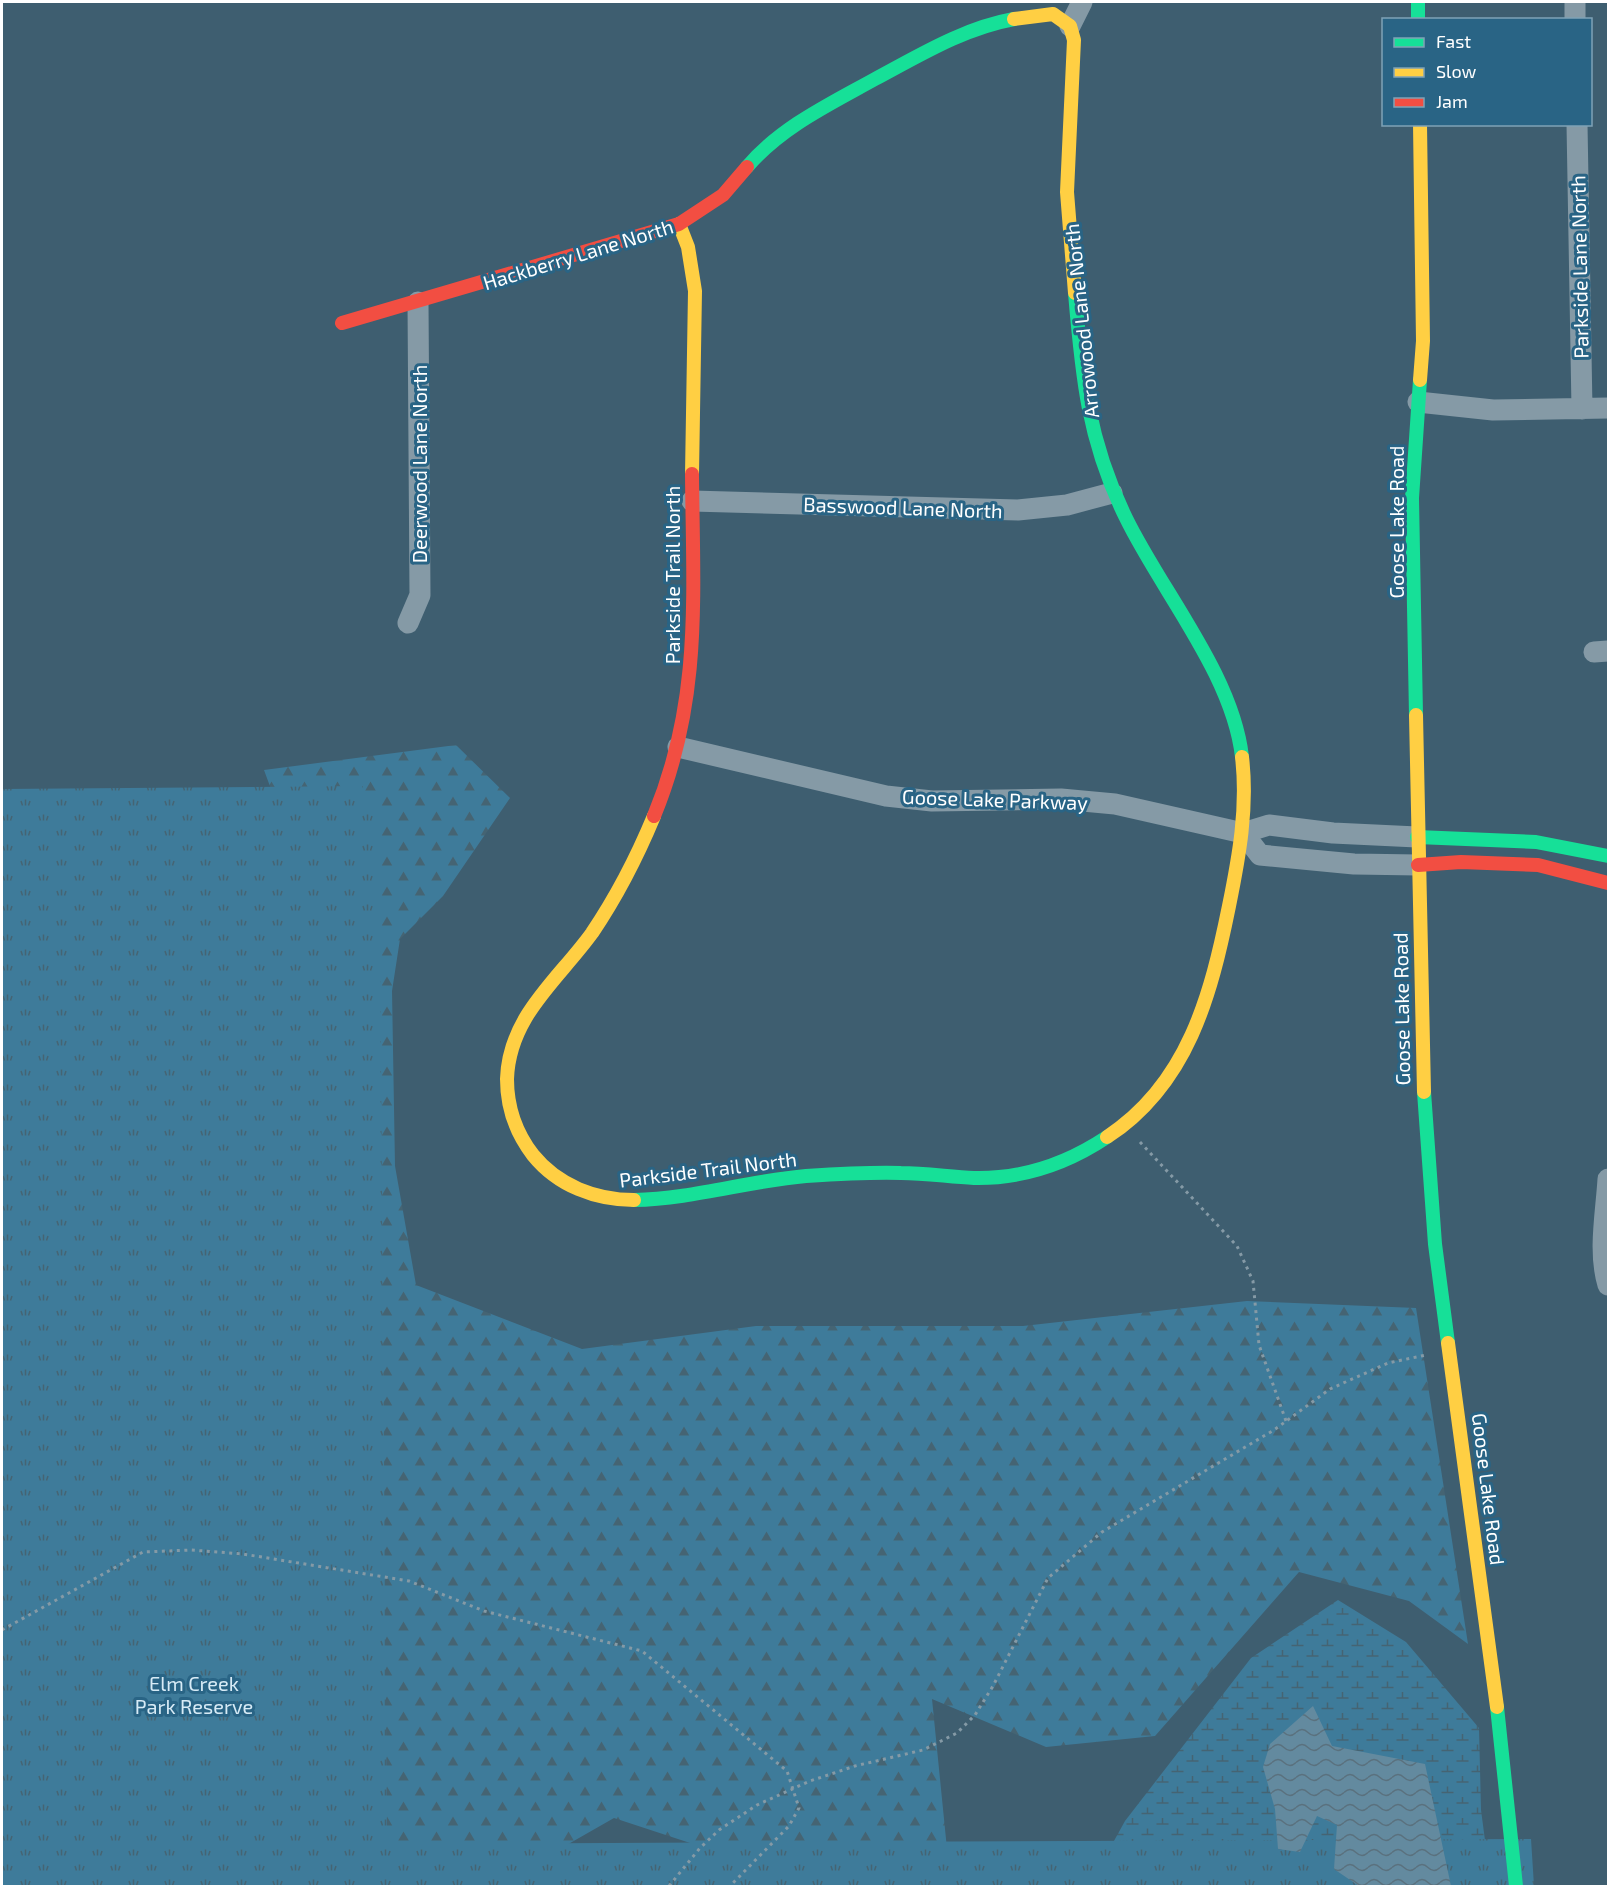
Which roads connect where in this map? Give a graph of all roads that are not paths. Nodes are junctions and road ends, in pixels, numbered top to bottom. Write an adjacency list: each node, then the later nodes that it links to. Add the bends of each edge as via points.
1 (1082, 2): 7 (street)
2 (1418, 2): 5 (street)
3 (1575, 2): 6 (street)
4 (1044, 8): 7 (street); 10 (street, Hackberry Lane North, via 987,24 935,47 803,119 757,155 723,195)
5 (1418, 18)
6 (1575, 18)
7 (1070, 26): 16 (street, Arrowood Lane North, via 1074,40 1067,192 1079,333 1088,410)
8 (1420, 126): 13 (street, Goose Lake Road, via 1423,341)
9 (1577, 126): 15 (street, Parkside Lane North)
10 (680, 224): 11 (street, Hackberry Lane North); 17 (street, Parkside Trail North, via 692,252 697,294)
11 (418, 302): 12 (street, Hackberry Lane North); 18 (street, Deerwood Lane North, via 420,595)
12 (342, 323)
13 (1418, 402): 15 (street, via 1493,410); 21 (street, Goose Lake Road, via 1412,498)
14 (1608, 408): 15 (street)
15 (1582, 409)
16 (1112, 493): 17 (street, Basswood Lane North, via 1067,505 1018,510); 20 (street, Arrowood Lane North, via 1207,659 1230,707 1243,755)
17 (692, 501): 19 (street, Parkside Trail North, via 695,637)
18 (408, 623)
19 (678, 747): 20 (street, Goose Lake Parkway, via 886,796 932,801 1061,799 1115,804); 20 (street, Parkside Trail North, via 631,866 586,941 539,993 519,1023 509,1054 506,1085 516,1128 527,1149 552,1176 581,1193 611,1201 821,1175 911,1173 998,1177 1035,1170 1104,1141 1169,1081 1196,1035 1213,984)
20 (1243, 833): 21 (street, Goose Lake Parkway, via 1269,825); 23 (street, via 1260,855 1354,864)
21 (1417, 837): 22 (street, Goose Lake Parkway, via 1526,839); 23 (street, Goose Lake Road)
22 (1608, 856)
23 (1418, 865): 24 (street, via 1538,865); 27 (street, Goose Lake Road, via 1424,1112 1431,1206 1494,1680)
24 (1608, 883)
25 (1608, 1179): 26 (street, via 1604,1256)
26 (1608, 1285)
27 (1516, 1887)

